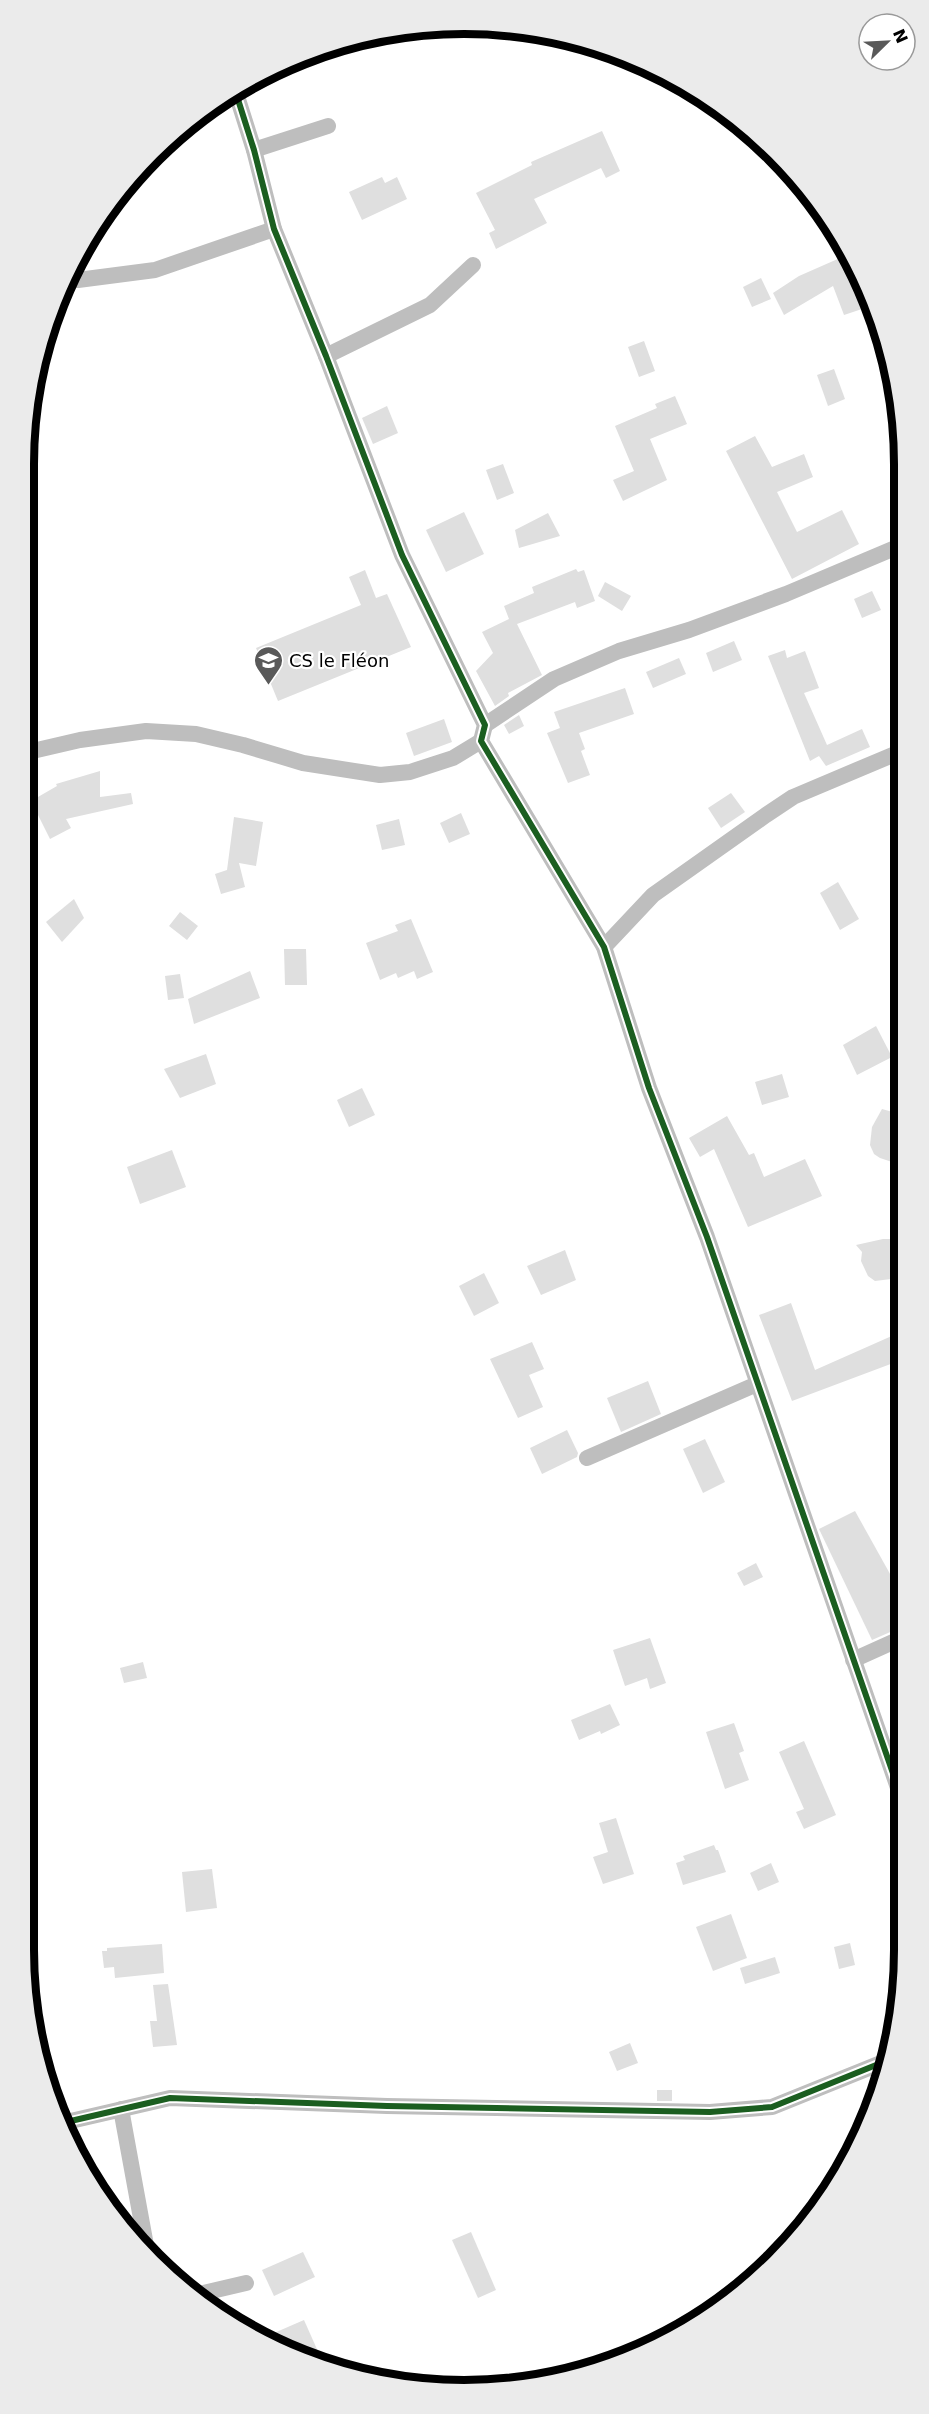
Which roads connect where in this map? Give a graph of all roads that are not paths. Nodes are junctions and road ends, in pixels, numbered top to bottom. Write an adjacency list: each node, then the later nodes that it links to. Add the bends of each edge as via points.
1 (238, 99): 3 (street)
2 (328, 126): 3 (street)
3 (254, 150): 4 (street)
4 (274, 230): 6 (street, via 155,270); 7 (street)
5 (473, 265): 7 (street, via 430,305)
6 (76, 280)
7 (326, 356): 9 (street, via 402,555)
8 (894, 548): 9 (street, via 786,594 619,651 554,679)
9 (483, 733): 10 (street, via 453,758 410,772 380,775 303,763 196,734 146,731); 12 (street)
10 (34, 751)
11 (894, 754): 12 (street, via 793,797 653,895)
12 (604, 947): 13 (street, via 649,1088)
13 (758, 1384): 14 (street); 16 (street)
14 (587, 1458)
15 (894, 1642): 16 (street)
16 (853, 1660): 17 (street)
17 (894, 1777)
18 (879, 2064): 19 (street, via 772,2107 710,2112 170,2098)
19 (121, 2109): 20 (street); 21 (street)
20 (71, 2122)
21 (144, 2237)
22 (246, 2283): 23 (street)
23 (205, 2293)

